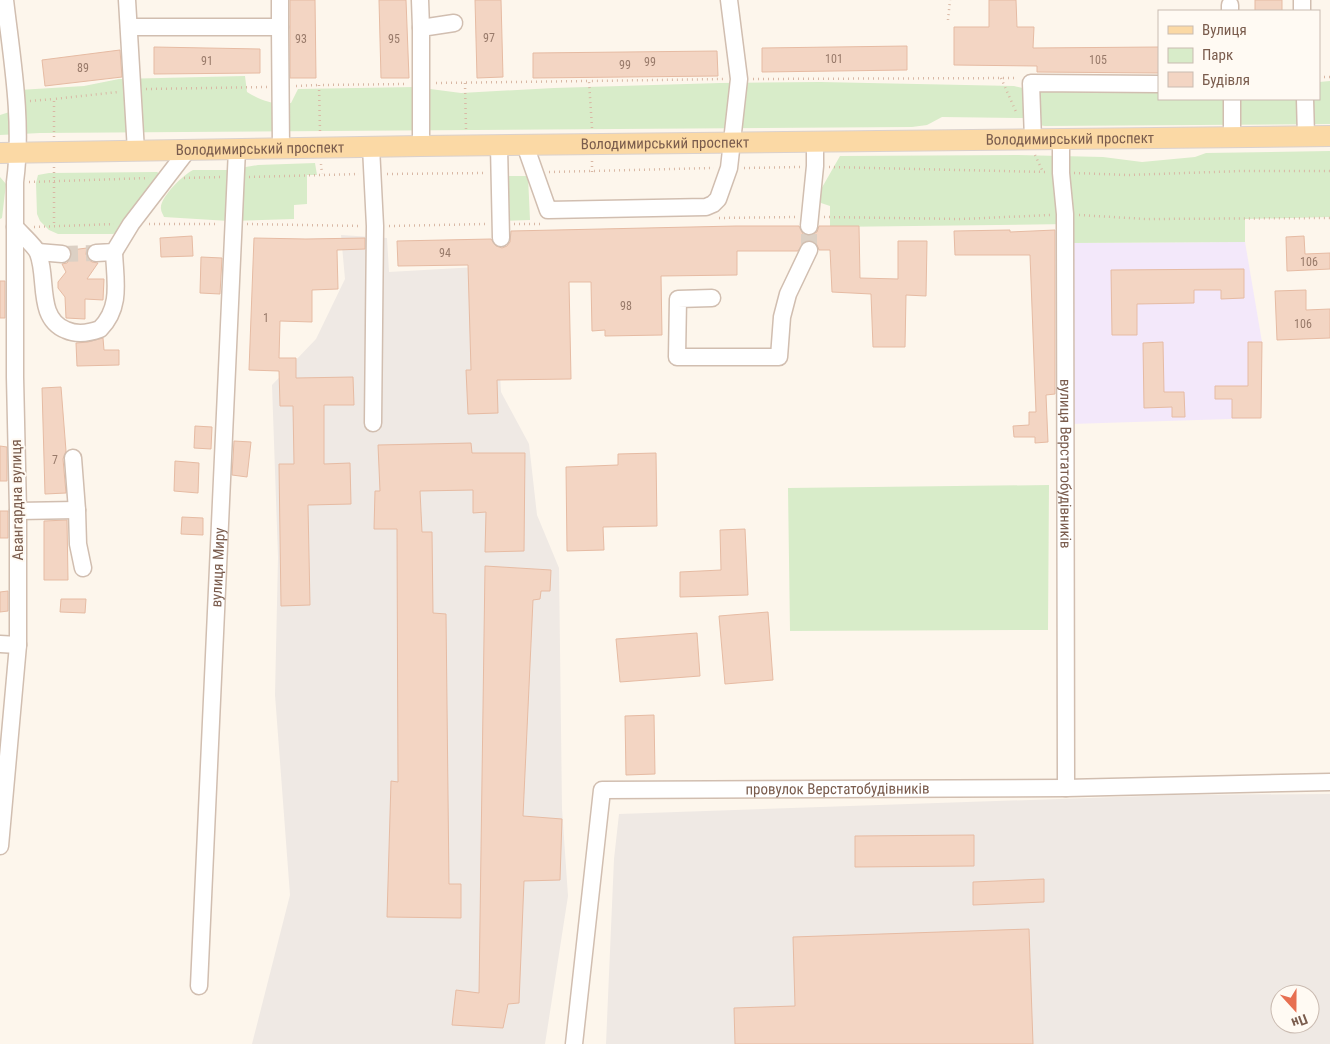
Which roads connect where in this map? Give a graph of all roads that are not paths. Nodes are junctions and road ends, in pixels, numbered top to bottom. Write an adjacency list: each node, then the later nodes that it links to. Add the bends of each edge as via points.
1 (5, 0): 28 (street, Авангардна вулиця, via 17,101)
2 (127, 0): 7 (street)
3 (280, 0): 8 (street)
4 (420, 0): 9 (street)
5 (729, 0): 19 (street, via 739,79)
6 (454, 23): 9 (street)
7 (129, 27): 8 (street); 26 (street)
8 (280, 27): 24 (street)
9 (421, 28): 21 (street)
10 (1158, 84): 16 (street, via 1031,83)
11 (1232, 100): 15 (street)
12 (1305, 100): 14 (street)
13 (1330, 136): 14 (main road, Володимирський проспект)
14 (1306, 137): 15 (main road, Володимирський проспект)
15 (1232, 138): 17 (main road, Володимирський проспект)
16 (1033, 140): 17 (main road, Володимирський проспект); 18 (main road, Володимирський проспект)
17 (1061, 140): 46 (street, вулиця Верстатобудівників, via 1065,214)
18 (815, 142): 19 (main road, Володимирський проспект); 29 (street)
19 (731, 143): 20 (main road, Володимирський проспект); 20 (street, via 729,168 718,199 706,207 548,210)
20 (525, 145): 22 (main road, Володимирський проспект)
21 (421, 146): 22 (main road, Володимирський проспект); 23 (main road, Володимирський проспект)
22 (499, 146): 31 (street)
23 (371, 147): 24 (main road, Володимирський проспект); 38 (street, via 375,226)
24 (281, 148): 25 (main road, Володимирський проспект)
25 (237, 150): 27 (main road, Володимирський проспект); 48 (street, вулиця Миру)
26 (136, 151): 27 (main road, Володимирський проспект); 28 (main road, Володимирський проспект)
27 (187, 151): 34 (street, via 131,224)
28 (10, 153): 30 (street, Авангардна вулиця, via 15,182)
29 (809, 226)
30 (15, 227): 33 (street); 41 (street, Авангардна вулиця)
31 (501, 238)
32 (808, 250): 37 (street, via 788,294 782,317 779,357 677,357 678,299)
33 (38, 252): 34 (street, via 48,312 61,328 80,333 100,329 112,314 116,302); 36 (street)
34 (114, 252): 35 (street)
35 (96, 253)
36 (62, 254)
37 (712, 298)
38 (373, 423)
39 (73, 458): 40 (street)
40 (77, 510): 41 (street); 42 (street, via 78,544)
41 (18, 511): 44 (street, Авангардна вулиця)
42 (83, 568)
43 (0, 644): 44 (street)
44 (18, 645): 47 (street, Авангардна вулиця)
45 (1330, 782): 46 (street, провулок Верстатобудівників)
46 (1066, 788): 49 (street, провулок Верстатобудівників, via 602,790)
47 (0, 846)
48 (199, 986)
49 (574, 1044)

